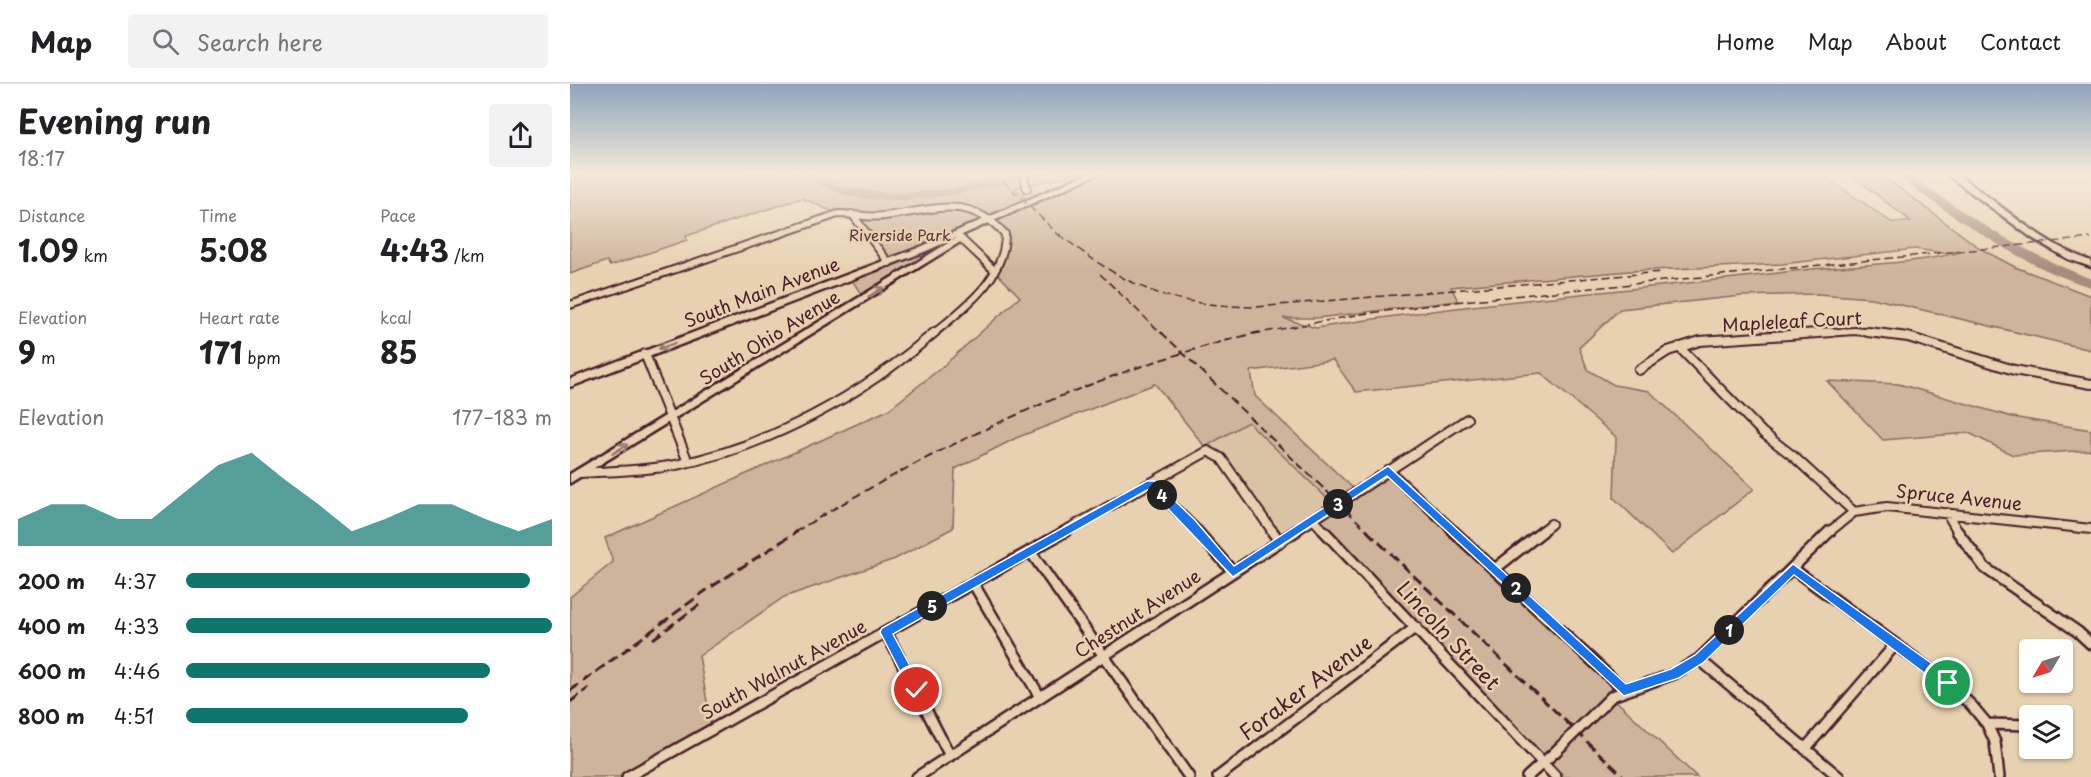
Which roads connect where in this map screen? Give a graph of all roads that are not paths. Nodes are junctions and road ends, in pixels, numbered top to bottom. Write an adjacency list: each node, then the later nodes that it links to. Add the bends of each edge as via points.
1 (1025, 205): 4 (main road)
2 (1995, 205): 7 (main road, via 2040,241)
3 (852, 214): 4 (street, via 884,216 950,206 978,210); 6 (street); 9 (street, via 828,216)
4 (990, 221): 5 (main road, South Ohio Avenue); 8 (street, via 1005,234 1003,258)
5 (959, 237): 6 (main road, South Main Avenue); 8 (street); 16 (main road, South Ohio Avenue, one-way to 5)
6 (889, 262): 11 (main road, South Main Avenue, one-way to 11)
7 (2091, 264)
8 (995, 271): 17 (street, via 971,301 913,352 868,384 770,436)
9 (570, 305)
10 (1679, 347): 12 (street, Mapleleaf Court); 14 (street, Mapleleaf Court, via 1700,341 1856,331 1908,337 2013,370); 22 (street, via 1763,433)
11 (645, 354): 13 (main road, South Main Avenue); 16 (street)
12 (1639, 370)
13 (570, 383)
14 (2091, 384)
15 (1467, 418): 18 (street, Chestnut Avenue)
16 (671, 419): 17 (street); 19 (main road, South Ohio Avenue, one-way to 16)
17 (688, 462): 19 (street, via 662,468)
18 (1388, 470): 24 (street, Chestnut Avenue, bridge); 29 (street)
19 (580, 473): 20 (main road, South Ohio Avenue)
20 (570, 479)
21 (1150, 484): 27 (street, South Walnut Avenue, via 1208,452 1221,458); 28 (street, South Walnut Avenue); 31 (street, via 1190,522)
22 (1854, 512): 23 (street, Spruce Avenue, via 1887,507); 30 (street, Spruce Avenue)
23 (1947, 513): 26 (street, Spruce Avenue); 35 (street, via 1967,548 1985,568)
24 (1314, 520): 27 (street, Chestnut Avenue); 33 (street, Lincoln Street)
25 (1551, 524): 29 (street)
26 (2091, 529)
27 (1280, 542): 31 (street, Chestnut Avenue)
28 (1030, 551): 32 (street, South Walnut Avenue); 37 (street)
29 (1496, 568): 39 (street)
30 (1793, 568): 36 (street); 38 (street, Spruce Avenue)
31 (1233, 572): 37 (street, Chestnut Avenue)
32 (973, 583): 34 (street, South Walnut Avenue); 40 (street)
33 (1416, 627): 45 (street, Lincoln Street); 49 (street, Foraker Avenue)
34 (886, 632): 44 (street); 46 (street, South Walnut Avenue)
35 (2091, 644)
36 (1895, 645): 41 (street, via 1948,683); 43 (street)
37 (1104, 656): 40 (street, Chestnut Avenue); 48 (street)
38 (1699, 659): 39 (street, Spruce Avenue, via 1674,674); 43 (street)
39 (1624, 690): 45 (street, Spruce Avenue, bridge, via 1612,696)
40 (1040, 697): 44 (street, Chestnut Avenue)
41 (1987, 724): 42 (street); 53 (street, via 1999,758)
42 (2019, 725)
43 (1806, 749): 52 (street)
44 (950, 756): 47 (street, Chestnut Avenue)
45 (1543, 763): 50 (street, Spruce Avenue); 51 (street, Lincoln Street)
46 (627, 777)
47 (917, 777)
48 (1190, 777)
49 (1218, 777)
50 (1527, 777)
51 (1557, 777)
52 (1839, 777)
53 (1999, 777)

